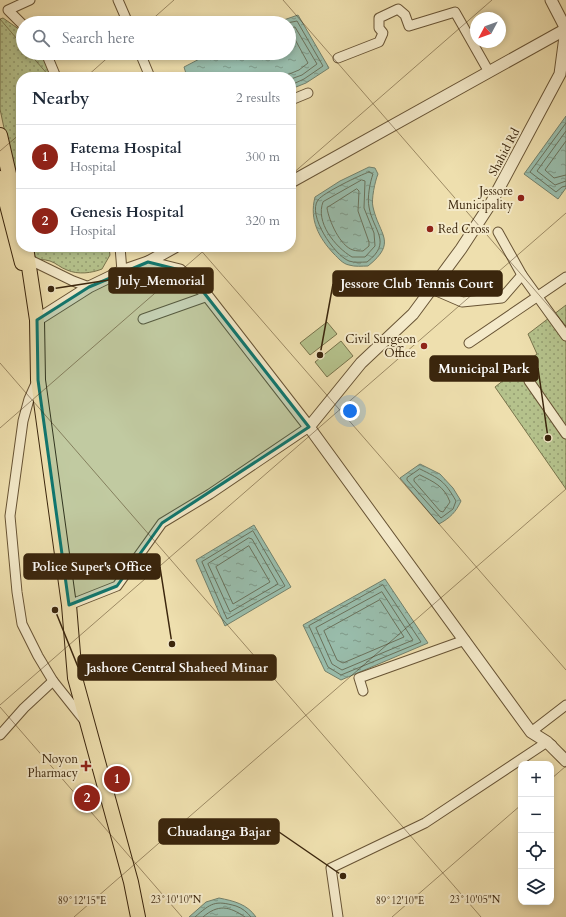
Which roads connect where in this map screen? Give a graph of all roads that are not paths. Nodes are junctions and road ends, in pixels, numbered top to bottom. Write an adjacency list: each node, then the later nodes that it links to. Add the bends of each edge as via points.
1 (30, 0): 6 (street, via 8,10)
2 (118, 0): 5 (street)
3 (552, 0): 7 (street)
4 (397, 4): 8 (street, via 379,18 382,34 379,42); 13 (street, via 409,26 455,12)
5 (125, 16)
6 (16, 18)
7 (566, 29): 13 (street); 14 (street, Shahid Rd)
8 (338, 58)
9 (49, 60): 11 (street)
10 (143, 60): 12 (street)
11 (54, 72)
12 (148, 72)
13 (489, 72): 19 (street)
14 (563, 75): 32 (street, Shahid Rd, via 491,203)
15 (308, 93): 16 (street)
16 (296, 98)
17 (0, 135): 20 (highway)
18 (0, 178): 22 (highway)
19 (296, 179)
20 (16, 204)
21 (498, 232): 29 (street)
22 (16, 241)
23 (19, 252): 35 (highway)
24 (120, 252): 28 (street)
25 (166, 252): 27 (street)
26 (28, 254): 31 (street, via 73,281); 35 (highway)
27 (148, 262): 28 (street); 33 (street, via 180,270 194,280)
28 (122, 271): 31 (street)
29 (522, 275): 32 (street, via 502,298 462,302); 34 (street)
30 (566, 277): 34 (street)
31 (89, 287): 37 (street)
32 (432, 289): 42 (street, Shahid Rd, via 413,314 361,363)
33 (208, 296): 36 (street); 42 (street)
34 (538, 297): 38 (street); 39 (street)
35 (34, 300): 37 (highway)
36 (143, 319)
37 (37, 320): 40 (highway)
38 (566, 336)
39 (469, 343)
40 (38, 380): 44 (highway); 46 (street, via 23,421 10,516 22,624)
41 (529, 381): 43 (street)
42 (309, 426): 44 (street, via 210,494 162,523 117,586); 45 (street)
43 (566, 434)
44 (69, 606): 49 (highway, via 76,678)
45 (465, 640): 47 (street, via 359,678); 50 (street)
46 (53, 680): 49 (street); 51 (street)
47 (363, 691)
48 (566, 705): 50 (street)
49 (88, 725): 55 (highway, via 132,882)
50 (531, 732): 52 (street)
51 (0, 736)
52 (547, 742): 53 (street); 54 (street); 56 (street, via 425,823 331,868)
53 (566, 755)
54 (566, 761)
55 (138, 917)
56 (338, 917)

